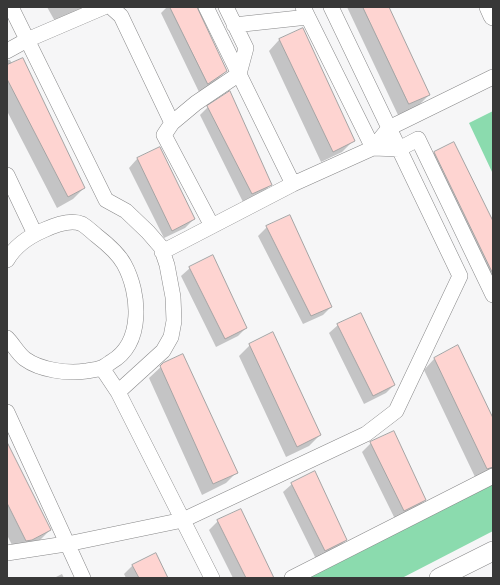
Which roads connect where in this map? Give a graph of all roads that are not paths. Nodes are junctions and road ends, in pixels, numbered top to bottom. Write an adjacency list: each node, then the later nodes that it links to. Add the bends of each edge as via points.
1 (11, 7): 11 (street)
2 (104, 7): 11 (street)
3 (111, 7): 15 (street, via 121,16)
4 (206, 7): 13 (street)
5 (226, 7): 10 (street)
6 (331, 7): 16 (street)
7 (489, 7): 9 (main road)
8 (306, 12): 10 (street); 17 (street)
9 (493, 16)
10 (234, 24): 13 (street, via 246,48)
11 (27, 40): 12 (street); 23 (street, via 106,200 126,211 148,232 161,247)
12 (7, 51)
13 (239, 74): 15 (street); 20 (street)
14 (493, 77): 16 (street)
15 (172, 123): 21 (street, via 164,135)
16 (389, 128): 17 (street); 18 (street)
17 (373, 148): 18 (street); 20 (street)
18 (399, 148): 25 (street, via 418,139); 31 (street, via 460,276 396,411 366,434)
19 (7, 175): 22 (street)
20 (293, 184): 21 (street)
21 (212, 226): 23 (street)
22 (35, 234): 24 (street, via 11,253); 27 (street, via 53,226 82,224 103,240 124,263 135,297 135,328 129,344 117,359)
23 (162, 252): 28 (street, via 173,297 174,321 171,337 163,351)
24 (7, 260)
25 (493, 295)
26 (7, 338): 27 (street, via 25,359 40,366 66,372)
27 (102, 368): 28 (street)
28 (118, 392): 31 (street)
29 (7, 412): 32 (street)
30 (493, 476): 37 (street)
31 (183, 520): 32 (street); 36 (street)
32 (66, 544): 34 (street); 35 (street)
33 (493, 551): 38 (main road)
34 (7, 553)
35 (83, 578)
36 (212, 578)
37 (292, 578)
38 (439, 578)

